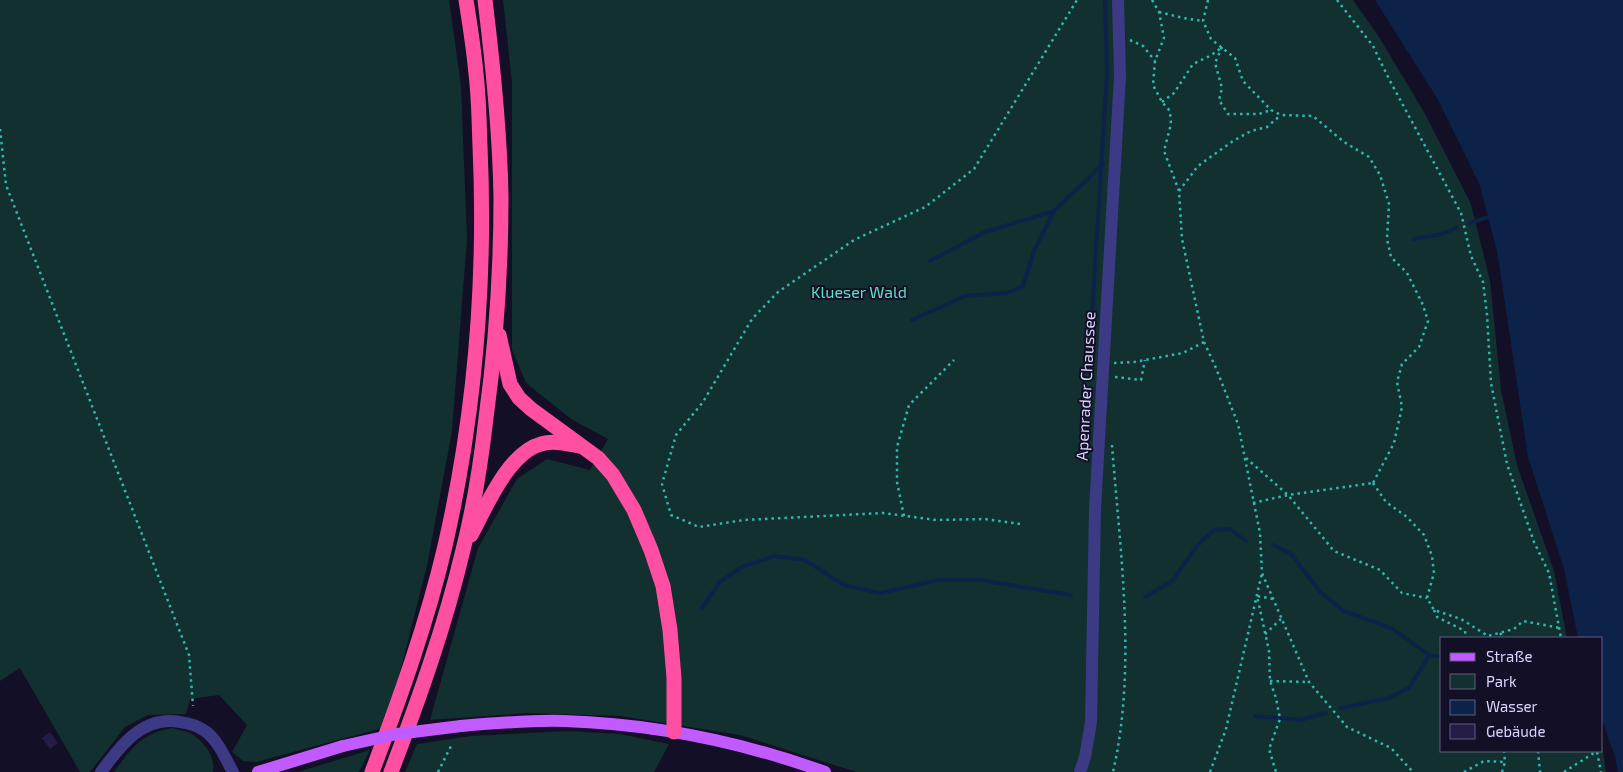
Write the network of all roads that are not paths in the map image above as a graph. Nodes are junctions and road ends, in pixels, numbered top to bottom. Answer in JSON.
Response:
{"nodes":[{"id":1,"x":466,"y":0,"type":"edge"},
{"id":2,"x":485,"y":0,"type":"edge"},
{"id":3,"x":1118,"y":0,"type":"edge"},
{"id":4,"x":496,"y":322,"type":"junction"},
{"id":5,"x":585,"y":447,"type":"junction"},
{"id":6,"x":464,"y":550,"type":"junction"},
{"id":7,"x":674,"y":732,"type":"junction"},
{"id":8,"x":101,"y":772,"type":"edge"},
{"id":9,"x":233,"y":772,"type":"edge"},
{"id":10,"x":258,"y":772,"type":"edge"},
{"id":11,"x":372,"y":772,"type":"edge"},
{"id":12,"x":391,"y":772,"type":"edge"},
{"id":13,"x":825,"y":772,"type":"edge"},
{"id":14,"x":1080,"y":772,"type":"edge"}],
"edges":[{"from":1,"to":11,"type":"highway"},
{"from":2,"to":4,"type":"highway"},
{"from":3,"to":14,"type":"street","name":"Apenrader Chaussee"},
{"from":4,"to":5,"type":"highway"},
{"from":4,"to":6,"type":"highway"},
{"from":5,"to":6,"type":"highway"},
{"from":5,"to":7,"type":"highway"},
{"from":6,"to":12,"type":"highway"},
{"from":7,"to":10,"type":"main road","bridge":true},
{"from":7,"to":13,"type":"main road"},
{"from":8,"to":9,"type":"street"}]}
